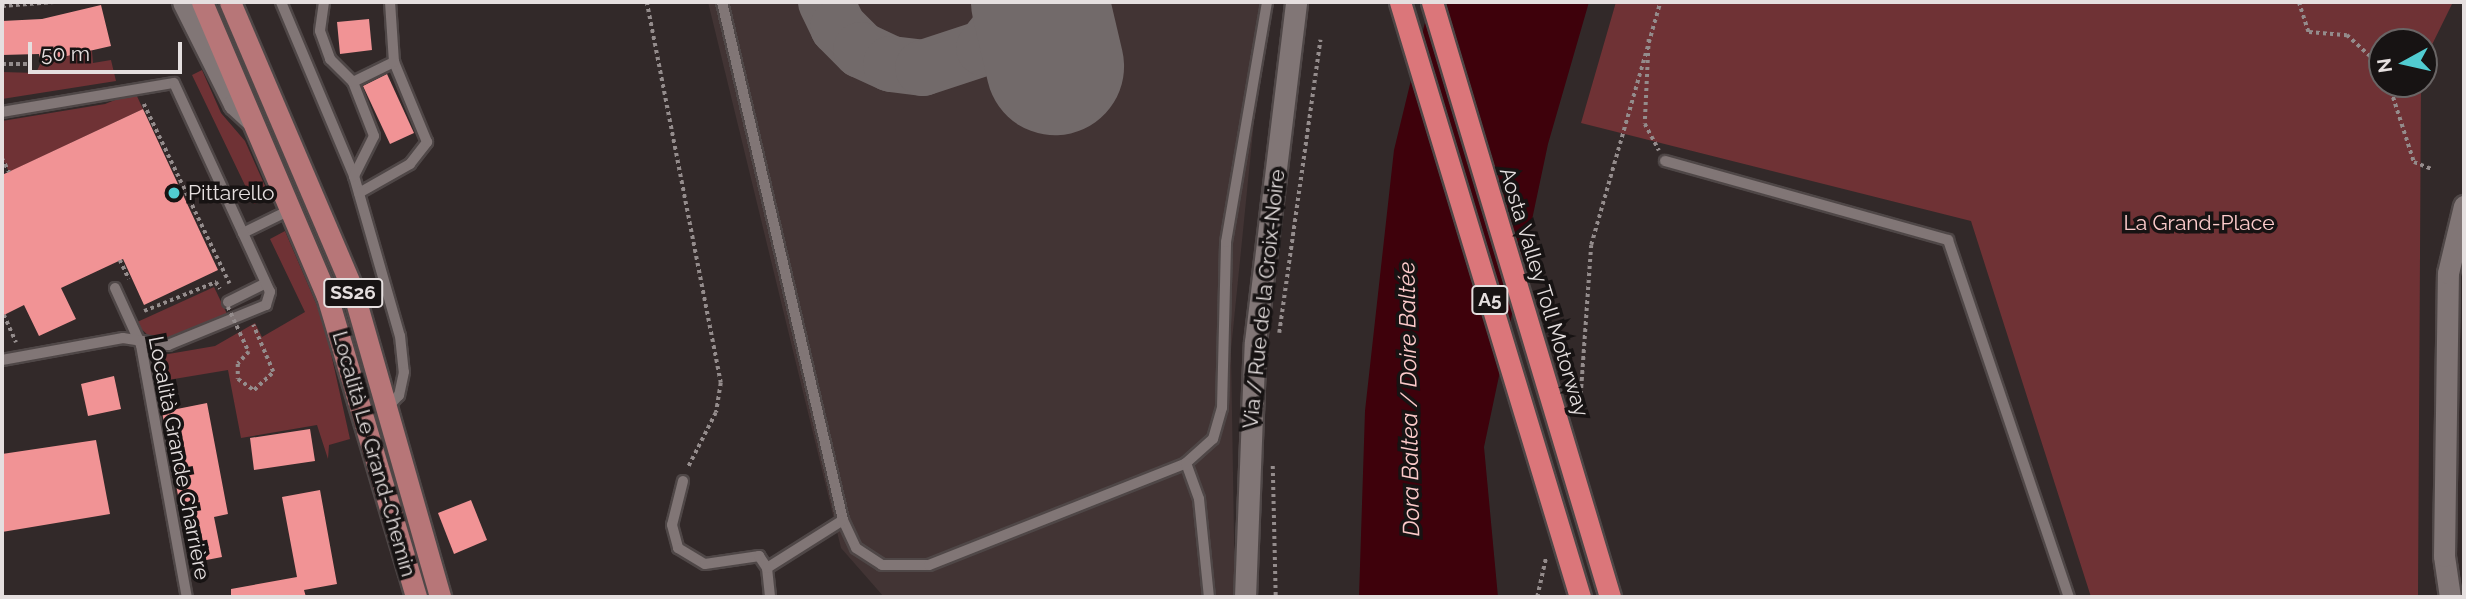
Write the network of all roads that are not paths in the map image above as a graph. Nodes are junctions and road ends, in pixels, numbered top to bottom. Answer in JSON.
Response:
{"nodes":[{"id":1,"x":183,"y":2,"type":"edge"},
{"id":2,"x":202,"y":2,"type":"edge"},
{"id":3,"x":230,"y":2,"type":"edge"},
{"id":4,"x":281,"y":2,"type":"edge"},
{"id":5,"x":324,"y":2,"type":"edge"},
{"id":6,"x":390,"y":2,"type":"edge"},
{"id":7,"x":722,"y":2,"type":"edge"},
{"id":8,"x":1267,"y":2,"type":"edge"},
{"id":9,"x":1296,"y":2,"type":"edge"},
{"id":10,"x":1400,"y":2,"type":"edge"},
{"id":11,"x":1432,"y":2,"type":"edge"},
{"id":12,"x":394,"y":62,"type":"junction"},
{"id":13,"x":353,"y":82,"type":"junction"},
{"id":14,"x":2,"y":112,"type":"edge"},
{"id":15,"x":255,"y":123,"type":"junction"},
{"id":16,"x":1665,"y":161,"type":"road end"},
{"id":17,"x":354,"y":176,"type":"junction"},
{"id":18,"x":359,"y":193,"type":"junction"},
{"id":19,"x":2464,"y":206,"type":"edge"},
{"id":20,"x":292,"y":209,"type":"junction"},
{"id":21,"x":243,"y":233,"type":"junction"},
{"id":22,"x":266,"y":283,"type":"junction"},
{"id":23,"x":115,"y":288,"type":"dead end"},
{"id":24,"x":232,"y":302,"type":"road end"},
{"id":25,"x":141,"y":345,"type":"junction"},
{"id":26,"x":2,"y":360,"type":"edge"},
{"id":27,"x":384,"y":411,"type":"junction"},
{"id":28,"x":1186,"y":463,"type":"junction"},
{"id":29,"x":683,"y":481,"type":"road end"},
{"id":30,"x":843,"y":520,"type":"junction"},
{"id":31,"x":767,"y":568,"type":"junction"},
{"id":32,"x":772,"y":594,"type":"edge"},
{"id":33,"x":187,"y":597,"type":"edge"},
{"id":34,"x":416,"y":597,"type":"edge"},
{"id":35,"x":440,"y":597,"type":"edge"},
{"id":36,"x":1209,"y":597,"type":"edge"},
{"id":37,"x":1245,"y":597,"type":"edge"},
{"id":38,"x":1580,"y":597,"type":"edge"},
{"id":39,"x":1610,"y":597,"type":"edge"},
{"id":40,"x":2069,"y":597,"type":"edge"},
{"id":41,"x":2450,"y":597,"type":"edge"}],
"edges":[{"from":1,"to":15,"type":"street"},
{"from":2,"to":15,"type":"main road","name":"Località Le Grand-Chemin","number":"SS26"},
{"from":3,"to":27,"type":"main road","name":"Località Le Grand-Chemin","number":"SS26"},
{"from":4,"to":17,"type":"lane"},
{"from":5,"to":13,"type":"lane"},
{"from":6,"to":12,"type":"lane"},
{"from":7,"to":30,"type":"lane"},
{"from":8,"to":28,"type":"lane"},
{"from":9,"to":37,"type":"street","name":"Via / Rue de la Croix-Noire"},
{"from":10,"to":38,"type":"highway","number":"A5","bridge":true},
{"from":11,"to":39,"type":"highway","name":"Aosta Valley Toll Motorway","number":"A5","bridge":true},
{"from":12,"to":13,"type":"lane"},
{"from":12,"to":18,"type":"lane"},
{"from":13,"to":17,"type":"lane"},
{"from":14,"to":21,"type":"lane"},
{"from":15,"to":20,"type":"main road","name":"Località Le Grand-Chemin","number":"SS26"},
{"from":16,"to":40,"type":"lane"},
{"from":17,"to":18,"type":"lane"},
{"from":18,"to":27,"type":"lane"},
{"from":19,"to":41,"type":"street"},
{"from":20,"to":21,"type":"lane"},
{"from":20,"to":34,"type":"main road","name":"Località Le Grand-Chemin","number":"SS26"},
{"from":21,"to":22,"type":"lane"},
{"from":22,"to":24,"type":"lane"},
{"from":22,"to":25,"type":"lane"},
{"from":23,"to":25,"type":"lane","name":"Località Grande Charrière"},
{"from":25,"to":26,"type":"lane"},
{"from":25,"to":33,"type":"lane","name":"Località Grande Charrière"},
{"from":27,"to":35,"type":"main road","name":"Località Le Grand-Chemin","number":"SS26"},
{"from":28,"to":30,"type":"lane"},
{"from":28,"to":36,"type":"lane"},
{"from":29,"to":31,"type":"lane"},
{"from":30,"to":31,"type":"lane"},
{"from":31,"to":32,"type":"lane"}]}
